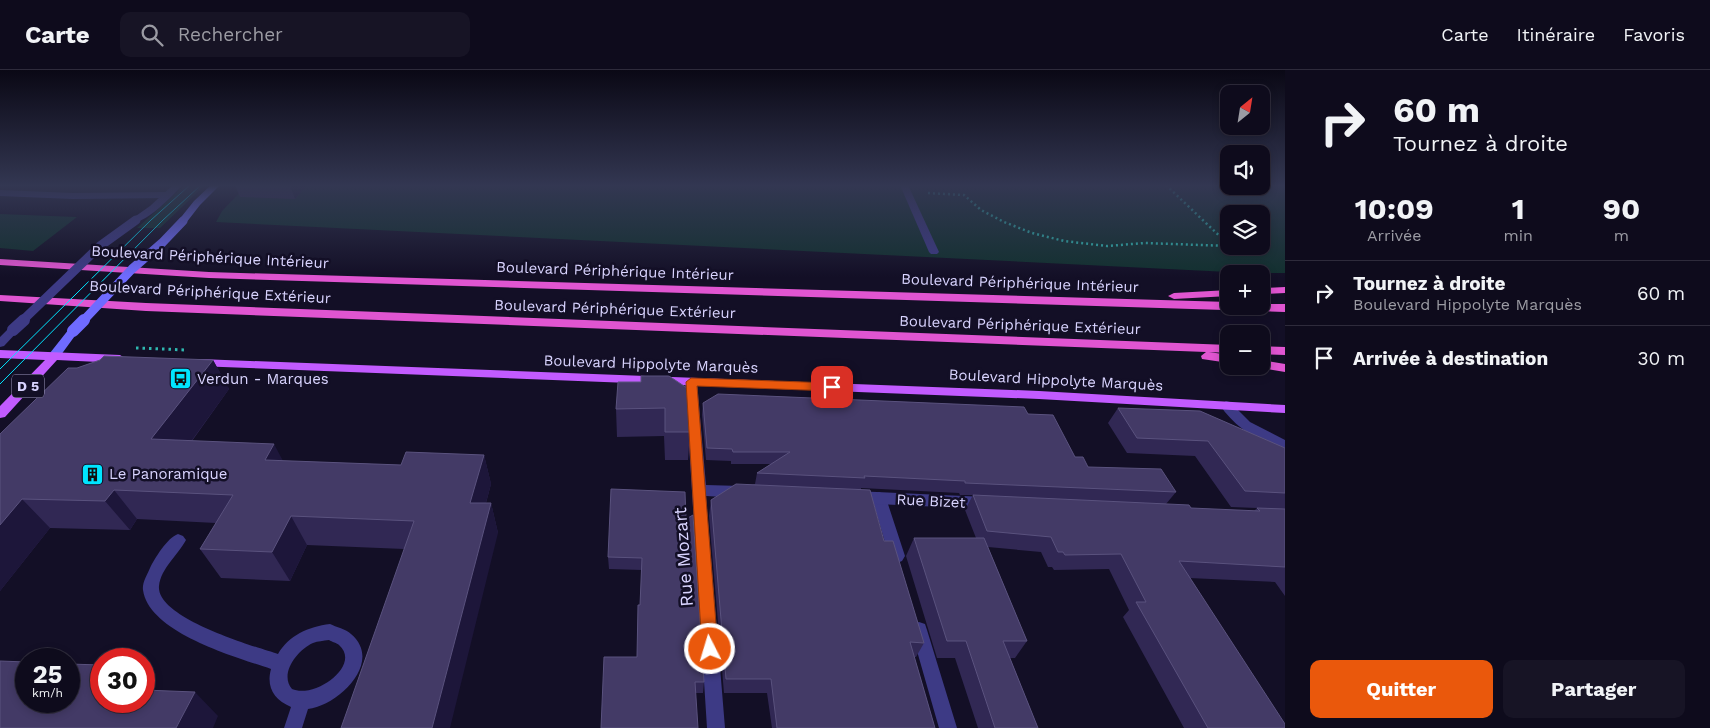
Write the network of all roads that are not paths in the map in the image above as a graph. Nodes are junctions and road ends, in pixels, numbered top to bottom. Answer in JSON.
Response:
{"nodes":[{"id":1,"x":141,"y":216,"type":"edge"},
{"id":2,"x":187,"y":216,"type":"edge"},
{"id":3,"x":918,"y":216,"type":"edge"},
{"id":4,"x":934,"y":252,"type":"dead end"},
{"id":5,"x":0,"y":262,"type":"edge"},
{"id":6,"x":1285,"y":290,"type":"edge"},
{"id":7,"x":1270,"y":291,"type":"edge"},
{"id":8,"x":1220,"y":294,"type":"edge"},
{"id":9,"x":0,"y":298,"type":"edge"},
{"id":10,"x":1086,"y":301,"type":"junction"},
{"id":11,"x":1220,"y":306,"type":"edge"},
{"id":12,"x":1270,"y":307,"type":"edge"},
{"id":13,"x":1285,"y":308,"type":"edge"},
{"id":14,"x":0,"y":343,"type":"edge"},
{"id":15,"x":1139,"y":346,"type":"junction"},
{"id":16,"x":1220,"y":349,"type":"edge"},
{"id":17,"x":1270,"y":350,"type":"edge"},
{"id":18,"x":1285,"y":351,"type":"edge"},
{"id":19,"x":0,"y":354,"type":"edge"},
{"id":20,"x":54,"y":356,"type":"junction"},
{"id":21,"x":1220,"y":358,"type":"edge"},
{"id":22,"x":128,"y":359,"type":"edge"},
{"id":23,"x":185,"y":362,"type":"edge"},
{"id":24,"x":1270,"y":366,"type":"edge"},
{"id":25,"x":1285,"y":368,"type":"edge"},
{"id":26,"x":691,"y":382,"type":"junction"},
{"id":27,"x":1226,"y":405,"type":"junction"},
{"id":28,"x":1285,"y":409,"type":"edge"},
{"id":29,"x":0,"y":414,"type":"edge"},
{"id":30,"x":1285,"y":446,"type":"edge"},
{"id":31,"x":698,"y":490,"type":"junction"},
{"id":32,"x":755,"y":493,"type":"edge"},
{"id":33,"x":841,"y":497,"type":"edge"},
{"id":34,"x":879,"y":498,"type":"junction"},
{"id":35,"x":998,"y":504,"type":"edge"},
{"id":36,"x":178,"y":540,"type":"dead end"},
{"id":37,"x":900,"y":568,"type":"edge"},
{"id":38,"x":914,"y":615,"type":"edge"},
{"id":39,"x":281,"y":664,"type":"junction"},
{"id":40,"x":302,"y":701,"type":"junction"},
{"id":41,"x":293,"y":728,"type":"edge"},
{"id":42,"x":716,"y":728,"type":"edge"},
{"id":43,"x":948,"y":728,"type":"edge"}],
"edges":[{"from":1,"to":14,"type":"street","bridge":true},
{"from":2,"to":20,"type":"main road","bridge":true},
{"from":3,"to":4,"type":"street"},
{"from":5,"to":10,"type":"highway","name":"Boulevard Périphérique Intérieur"},
{"from":6,"to":7,"type":"highway"},
{"from":8,"to":10,"type":"highway"},
{"from":9,"to":15,"type":"highway","name":"Boulevard Périphérique Extérieur"},
{"from":10,"to":11,"type":"highway","name":"Boulevard Périphérique Intérieur"},
{"from":12,"to":13,"type":"highway"},
{"from":15,"to":16,"type":"highway","name":"Boulevard Périphérique Extérieur"},
{"from":15,"to":21,"type":"highway"},
{"from":17,"to":18,"type":"highway"},
{"from":19,"to":20,"type":"main road"},
{"from":20,"to":22,"type":"main road"},
{"from":20,"to":29,"type":"main road","number":"D 5"},
{"from":23,"to":26,"type":"main road","name":"Boulevard Hippolyte Marquès"},
{"from":24,"to":25,"type":"highway"},
{"from":26,"to":27,"type":"main road","name":"Boulevard Hippolyte Marquès"},
{"from":26,"to":31,"type":"street","name":"Rue Mozart"},
{"from":27,"to":28,"type":"main road","name":"Boulevard Hippolyte Marquès"},
{"from":27,"to":30,"type":"street"},
{"from":31,"to":32,"type":"street"},
{"from":31,"to":42,"type":"street","name":"Rue Mozart"},
{"from":33,"to":34,"type":"street","name":"Rue Bizet"},
{"from":34,"to":35,"type":"street","name":"Rue Bizet"},
{"from":34,"to":37,"type":"street"},
{"from":36,"to":39,"type":"street"},
{"from":38,"to":43,"type":"street"},
{"from":39,"to":40,"type":"street"},
{"from":39,"to":40,"type":"street"},
{"from":40,"to":41,"type":"street"}]}
